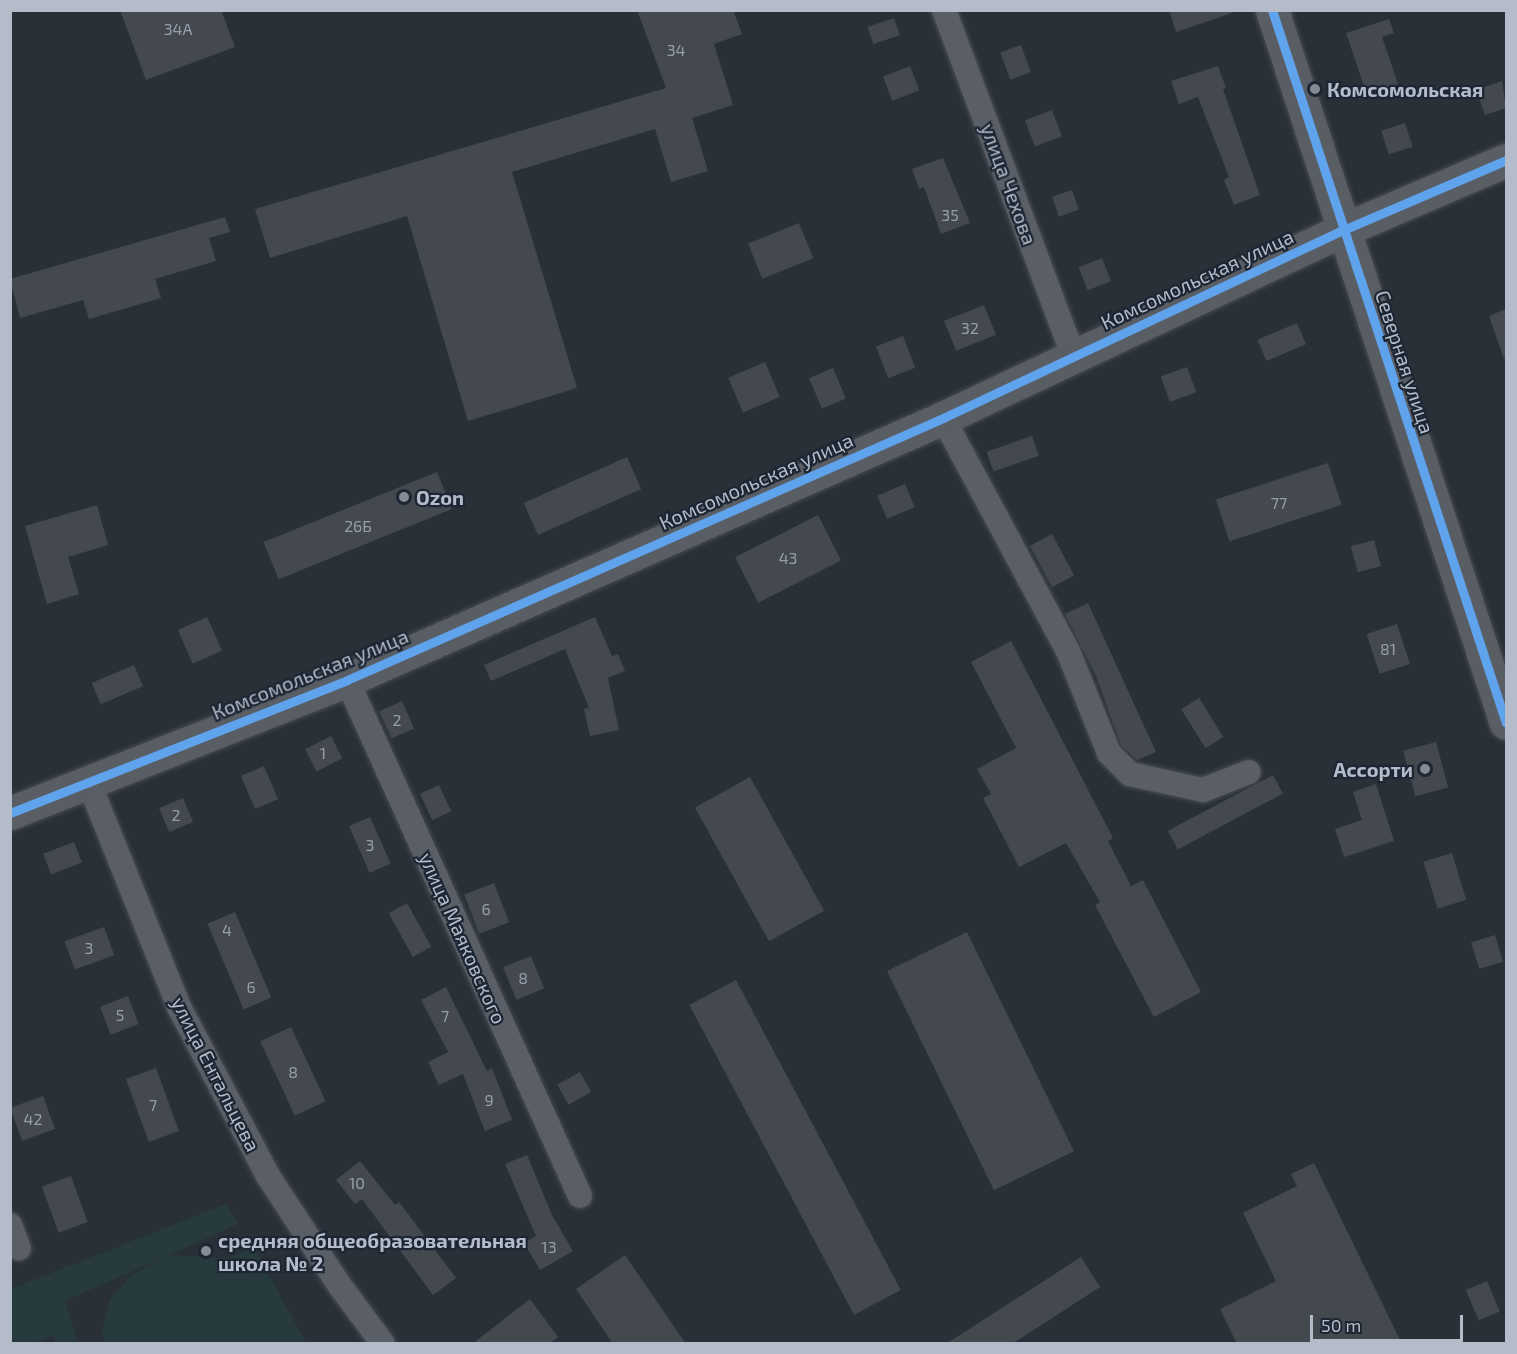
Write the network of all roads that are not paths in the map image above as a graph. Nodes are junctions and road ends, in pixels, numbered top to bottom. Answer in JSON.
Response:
{"nodes":[{"id":1,"x":945,"y":10,"type":"edge"},
{"id":2,"x":1272,"y":10,"type":"edge"},
{"id":3,"x":1506,"y":160,"type":"edge"},
{"id":4,"x":1343,"y":230,"type":"junction"},
{"id":5,"x":1074,"y":357,"type":"junction"},
{"id":6,"x":943,"y":418,"type":"junction"},
{"id":7,"x":347,"y":680,"type":"junction"},
{"id":8,"x":1506,"y":723,"type":"edge"},
{"id":9,"x":1249,"y":772,"type":"dead end"},
{"id":10,"x":89,"y":783,"type":"junction"},
{"id":11,"x":10,"y":813,"type":"edge"},
{"id":12,"x":580,"y":1196,"type":"dead end"},
{"id":13,"x":10,"y":1225,"type":"edge"},
{"id":14,"x":19,"y":1248,"type":"dead end"},
{"id":15,"x":384,"y":1344,"type":"edge"}],
"edges":[{"from":1,"to":5,"type":"street","name":"улица Чехова"},
{"from":2,"to":4,"type":"street","name":"Северная улица"},
{"from":3,"to":4,"type":"street","name":"Комсомольская улица"},
{"from":4,"to":5,"type":"street","name":"Комсомольская улица"},
{"from":4,"to":8,"type":"street","name":"Северная улица"},
{"from":5,"to":6,"type":"street","name":"Комсомольская улица"},
{"from":6,"to":7,"type":"street","name":"Комсомольская улица"},
{"from":6,"to":9,"type":"street"},
{"from":7,"to":10,"type":"street","name":"Комсомольская улица"},
{"from":7,"to":12,"type":"street","name":"улица Маяковского"},
{"from":10,"to":11,"type":"street","name":"Комсомольская улица"},
{"from":10,"to":15,"type":"street","name":"улица Ентальцева"},
{"from":13,"to":14,"type":"street"}]}
